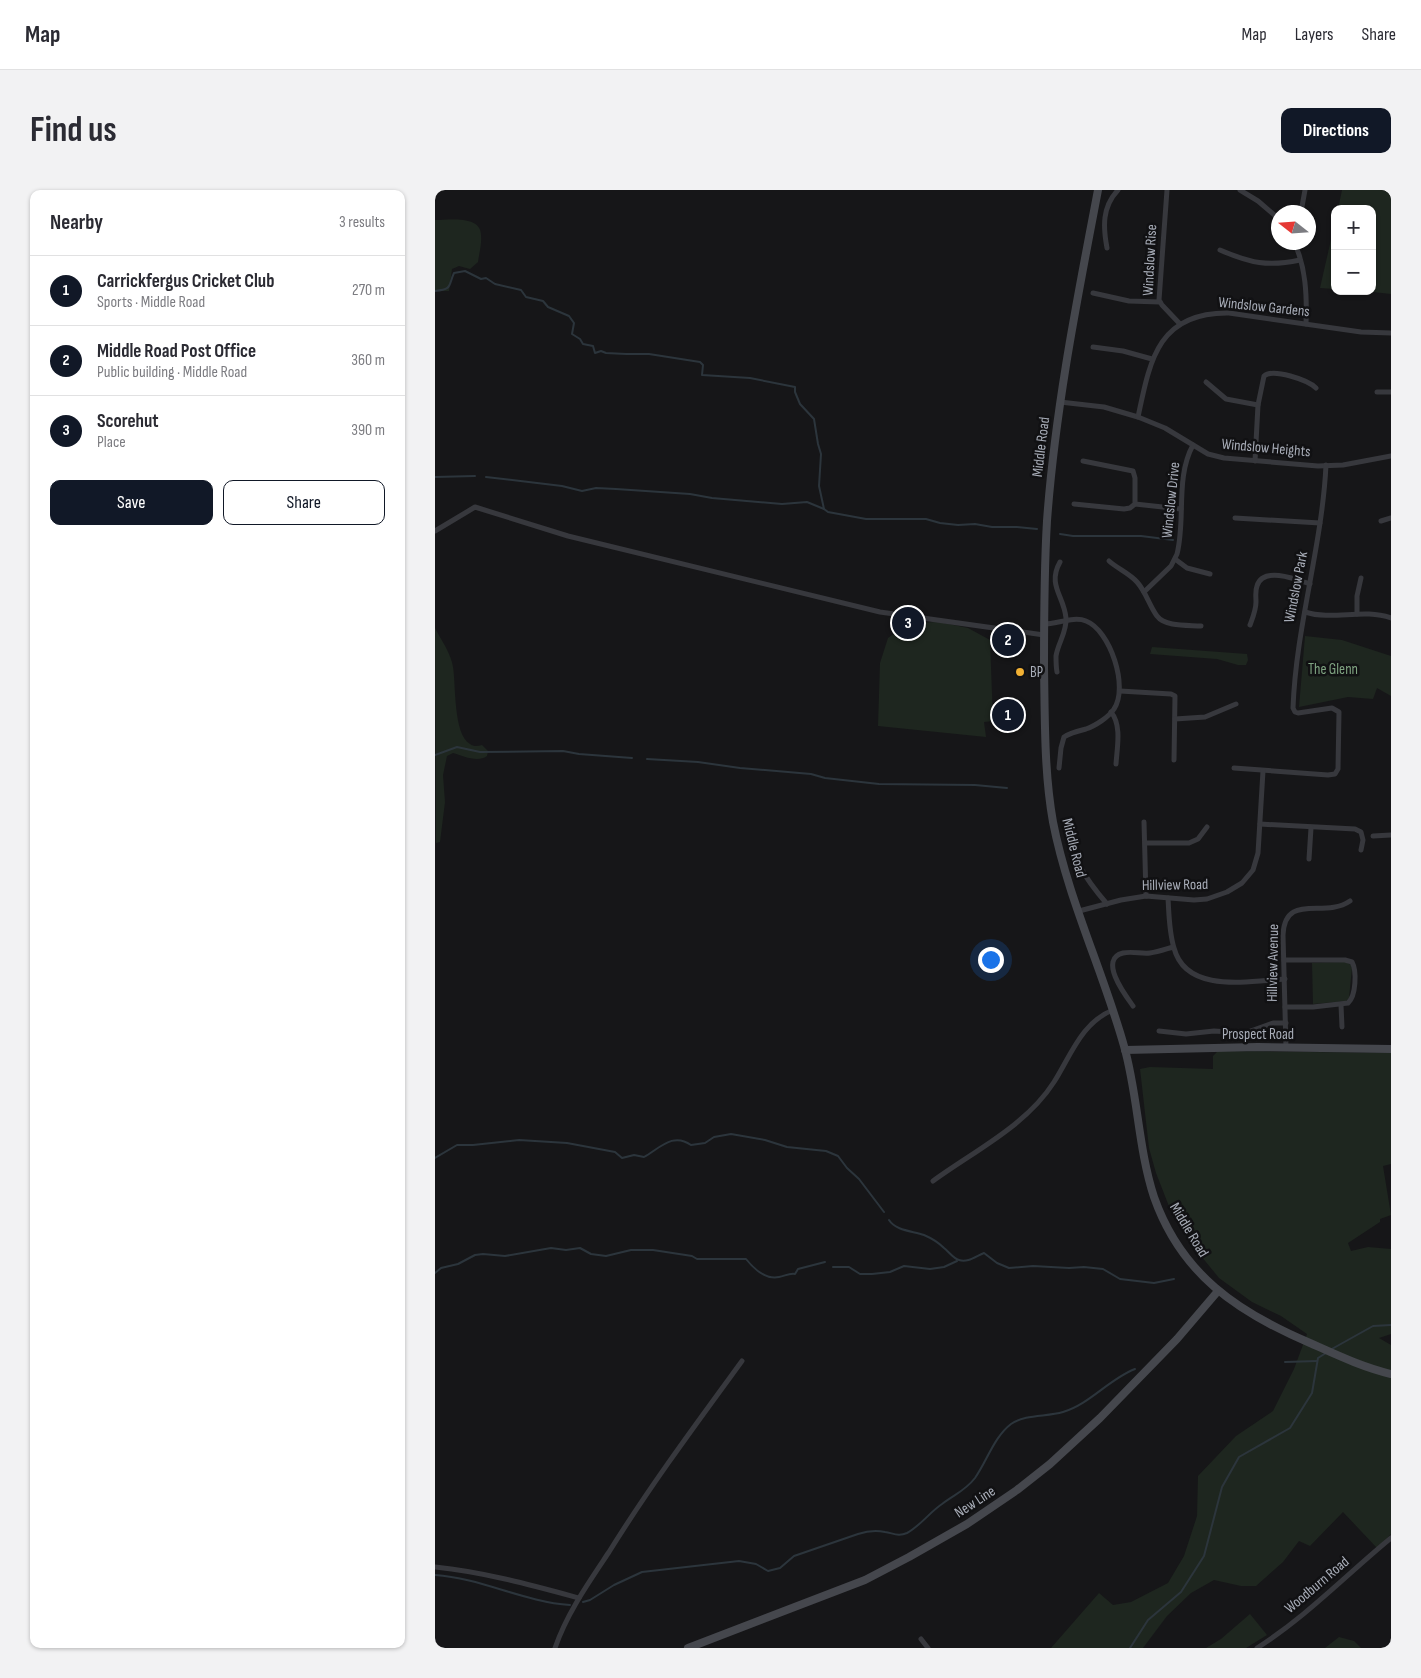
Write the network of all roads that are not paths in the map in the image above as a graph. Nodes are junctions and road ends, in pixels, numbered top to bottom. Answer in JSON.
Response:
{"nodes":[{"id":1,"x":1098,"y":190,"type":"edge"},
{"id":2,"x":1118,"y":190,"type":"edge"},
{"id":3,"x":1167,"y":190,"type":"edge"},
{"id":4,"x":1241,"y":190,"type":"edge"},
{"id":5,"x":1305,"y":190,"type":"edge"},
{"id":6,"x":1302,"y":205,"type":"edge"},
{"id":7,"x":1271,"y":212,"type":"edge"},
{"id":8,"x":1107,"y":248,"type":"dead end"},
{"id":9,"x":1220,"y":250,"type":"dead end"},
{"id":10,"x":1297,"y":250,"type":"edge"},
{"id":11,"x":1300,"y":260,"type":"junction"},
{"id":12,"x":1093,"y":293,"type":"dead end"},
{"id":13,"x":1160,"y":302,"type":"junction"},
{"id":14,"x":1180,"y":324,"type":"junction"},
{"id":15,"x":1306,"y":324,"type":"junction"},
{"id":16,"x":1391,"y":333,"type":"edge"},
{"id":17,"x":1093,"y":347,"type":"dead end"},
{"id":18,"x":1152,"y":359,"type":"junction"},
{"id":19,"x":1206,"y":382,"type":"dead end"},
{"id":20,"x":1316,"y":388,"type":"dead end"},
{"id":21,"x":1377,"y":392,"type":"dead end"},
{"id":22,"x":1391,"y":392,"type":"edge"},
{"id":23,"x":1060,"y":402,"type":"junction"},
{"id":24,"x":1258,"y":405,"type":"junction"},
{"id":25,"x":1137,"y":416,"type":"junction"},
{"id":26,"x":1193,"y":445,"type":"junction"},
{"id":27,"x":1391,"y":456,"type":"edge"},
{"id":28,"x":1083,"y":461,"type":"dead end"},
{"id":29,"x":1255,"y":461,"type":"junction"},
{"id":30,"x":1326,"y":465,"type":"junction"},
{"id":31,"x":1074,"y":504,"type":"dead end"},
{"id":32,"x":1135,"y":504,"type":"junction"},
{"id":33,"x":1181,"y":509,"type":"junction"},
{"id":34,"x":1235,"y":518,"type":"dead end"},
{"id":35,"x":1391,"y":518,"type":"edge"},
{"id":36,"x":1381,"y":522,"type":"dead end"},
{"id":37,"x":1320,"y":523,"type":"junction"},
{"id":38,"x":435,"y":532,"type":"edge"},
{"id":39,"x":1175,"y":559,"type":"junction"},
{"id":40,"x":1109,"y":561,"type":"dead end"},
{"id":41,"x":1060,"y":562,"type":"dead end"},
{"id":42,"x":1210,"y":574,"type":"dead end"},
{"id":43,"x":1361,"y":578,"type":"dead end"},
{"id":44,"x":1310,"y":584,"type":"junction"},
{"id":45,"x":1144,"y":592,"type":"junction"},
{"id":46,"x":1305,"y":612,"type":"junction"},
{"id":47,"x":1357,"y":614,"type":"junction"},
{"id":48,"x":1391,"y":618,"type":"edge"},
{"id":49,"x":1066,"y":621,"type":"junction"},
{"id":50,"x":1044,"y":624,"type":"junction"},
{"id":51,"x":1250,"y":624,"type":"dead end"},
{"id":52,"x":1201,"y":626,"type":"dead end"},
{"id":53,"x":1044,"y":635,"type":"junction"},
{"id":54,"x":1057,"y":672,"type":"dead end"},
{"id":55,"x":1120,"y":691,"type":"junction"},
{"id":56,"x":1236,"y":704,"type":"dead end"},
{"id":57,"x":1111,"y":712,"type":"junction"},
{"id":58,"x":1175,"y":719,"type":"junction"},
{"id":59,"x":1174,"y":760,"type":"dead end"},
{"id":60,"x":1116,"y":764,"type":"dead end"},
{"id":61,"x":1059,"y":768,"type":"dead end"},
{"id":62,"x":1234,"y":768,"type":"dead end"},
{"id":63,"x":1263,"y":771,"type":"junction"},
{"id":64,"x":1144,"y":822,"type":"dead end"},
{"id":65,"x":1071,"y":823,"type":"dead end"},
{"id":66,"x":1259,"y":824,"type":"junction"},
{"id":67,"x":1207,"y":827,"type":"dead end"},
{"id":68,"x":1311,"y":828,"type":"junction"},
{"id":69,"x":1391,"y":835,"type":"edge"},
{"id":70,"x":1373,"y":836,"type":"dead end"},
{"id":71,"x":1145,"y":843,"type":"junction"},
{"id":72,"x":1361,"y":850,"type":"dead end"},
{"id":73,"x":1309,"y":859,"type":"dead end"},
{"id":74,"x":1146,"y":896,"type":"junction"},
{"id":75,"x":1168,"y":898,"type":"junction"},
{"id":76,"x":1350,"y":901,"type":"dead end"},
{"id":77,"x":1107,"y":904,"type":"junction"},
{"id":78,"x":1079,"y":911,"type":"junction"},
{"id":79,"x":1173,"y":947,"type":"junction"},
{"id":80,"x":1284,"y":960,"type":"junction"},
{"id":81,"x":1285,"y":979,"type":"junction"},
{"id":82,"x":1341,"y":1005,"type":"junction"},
{"id":83,"x":1133,"y":1006,"type":"dead end"},
{"id":84,"x":1285,"y":1007,"type":"junction"},
{"id":85,"x":1113,"y":1010,"type":"junction"},
{"id":86,"x":1286,"y":1023,"type":"junction"},
{"id":87,"x":1342,"y":1027,"type":"dead end"},
{"id":88,"x":1159,"y":1031,"type":"dead end"},
{"id":89,"x":1286,"y":1048,"type":"junction"},
{"id":90,"x":1391,"y":1049,"type":"edge"},
{"id":91,"x":1125,"y":1050,"type":"junction"},
{"id":92,"x":933,"y":1181,"type":"dead end"},
{"id":93,"x":1218,"y":1291,"type":"junction"},
{"id":94,"x":742,"y":1362,"type":"dead end"},
{"id":95,"x":1391,"y":1374,"type":"edge"},
{"id":96,"x":1391,"y":1538,"type":"edge"},
{"id":97,"x":435,"y":1567,"type":"edge"},
{"id":98,"x":579,"y":1598,"type":"junction"},
{"id":99,"x":921,"y":1639,"type":"dead end"},
{"id":100,"x":555,"y":1648,"type":"edge"},
{"id":101,"x":688,"y":1648,"type":"edge"},
{"id":102,"x":928,"y":1648,"type":"edge"},
{"id":103,"x":1257,"y":1648,"type":"edge"}],
"edges":[{"from":1,"to":23,"type":"main road","name":"Middle Road"},
{"from":2,"to":8,"type":"street"},
{"from":3,"to":13,"type":"street","name":"Windslow Rise"},
{"from":4,"to":7,"type":"street"},
{"from":5,"to":6,"type":"street"},
{"from":9,"to":11,"type":"street"},
{"from":10,"to":11,"type":"street"},
{"from":11,"to":15,"type":"street"},
{"from":12,"to":13,"type":"street"},
{"from":13,"to":14,"type":"street","name":"Windslow Rise"},
{"from":14,"to":15,"type":"street","name":"Windslow Gardens"},
{"from":14,"to":18,"type":"street","name":"Windslow Gardens"},
{"from":15,"to":16,"type":"street","name":"Windslow Gardens"},
{"from":17,"to":18,"type":"street"},
{"from":18,"to":25,"type":"street","name":"Windslow Gardens"},
{"from":19,"to":24,"type":"street"},
{"from":20,"to":24,"type":"street"},
{"from":21,"to":22,"type":"street"},
{"from":23,"to":25,"type":"street","name":"Windslow Heights"},
{"from":23,"to":50,"type":"main road","name":"Middle Road"},
{"from":24,"to":29,"type":"street"},
{"from":25,"to":26,"type":"street","name":"Windslow Heights"},
{"from":26,"to":29,"type":"street","name":"Windslow Heights"},
{"from":26,"to":33,"type":"street","name":"Windslow Drive"},
{"from":27,"to":30,"type":"street","name":"Windslow Heights"},
{"from":28,"to":32,"type":"street"},
{"from":29,"to":30,"type":"street","name":"Windslow Heights"},
{"from":30,"to":37,"type":"street","name":"Windslow Park"},
{"from":31,"to":32,"type":"street"},
{"from":32,"to":33,"type":"street"},
{"from":33,"to":39,"type":"street","name":"Windslow Drive"},
{"from":34,"to":37,"type":"street"},
{"from":35,"to":36,"type":"street"},
{"from":37,"to":44,"type":"street","name":"Windslow Park"},
{"from":38,"to":53,"type":"street"},
{"from":39,"to":42,"type":"street","name":"Windslow Drive"},
{"from":39,"to":45,"type":"street","name":"Windslow Drive"},
{"from":40,"to":45,"type":"street"},
{"from":41,"to":49,"type":"street"},
{"from":43,"to":47,"type":"street"},
{"from":44,"to":46,"type":"street","name":"Windslow Park"},
{"from":44,"to":51,"type":"street"},
{"from":45,"to":52,"type":"street"},
{"from":46,"to":47,"type":"street"},
{"from":46,"to":63,"type":"street","name":"Windslow Park"},
{"from":47,"to":48,"type":"street"},
{"from":49,"to":50,"type":"street"},
{"from":49,"to":54,"type":"street"},
{"from":49,"to":55,"type":"street"},
{"from":50,"to":53,"type":"main road","name":"Middle Road"},
{"from":53,"to":78,"type":"main road","name":"Middle Road"},
{"from":55,"to":57,"type":"street"},
{"from":55,"to":58,"type":"street"},
{"from":56,"to":58,"type":"street"},
{"from":57,"to":60,"type":"street"},
{"from":57,"to":61,"type":"street"},
{"from":58,"to":59,"type":"street"},
{"from":62,"to":63,"type":"street"},
{"from":63,"to":66,"type":"street","name":"Hillview Road"},
{"from":64,"to":71,"type":"street"},
{"from":65,"to":77,"type":"street"},
{"from":66,"to":68,"type":"street"},
{"from":66,"to":75,"type":"street","name":"Hillview Road"},
{"from":67,"to":71,"type":"street"},
{"from":68,"to":72,"type":"street"},
{"from":68,"to":73,"type":"street"},
{"from":69,"to":70,"type":"street"},
{"from":71,"to":74,"type":"street"},
{"from":74,"to":75,"type":"street","name":"Hillview Road"},
{"from":74,"to":77,"type":"street","name":"Hillview Road"},
{"from":75,"to":79,"type":"street"},
{"from":76,"to":80,"type":"street","name":"Hillview Avenue"},
{"from":77,"to":78,"type":"street","name":"Hillview Road"},
{"from":78,"to":85,"type":"main road","name":"Middle Road"},
{"from":79,"to":81,"type":"street"},
{"from":79,"to":83,"type":"street"},
{"from":80,"to":81,"type":"street","name":"Hillview Avenue"},
{"from":80,"to":82,"type":"street"},
{"from":81,"to":84,"type":"street","name":"Hillview Avenue"},
{"from":82,"to":84,"type":"street"},
{"from":82,"to":87,"type":"street"},
{"from":84,"to":86,"type":"street","name":"Hillview Avenue"},
{"from":85,"to":91,"type":"main road","name":"Middle Road"},
{"from":85,"to":92,"type":"street"},
{"from":86,"to":88,"type":"street"},
{"from":86,"to":89,"type":"street","name":"Hillview Avenue"},
{"from":89,"to":90,"type":"main road","name":"Prospect Road"},
{"from":89,"to":91,"type":"main road","name":"Prospect Road"},
{"from":91,"to":93,"type":"main road","name":"Middle Road"},
{"from":93,"to":95,"type":"main road","name":"Middle Road"},
{"from":93,"to":101,"type":"main road","name":"New Line"},
{"from":94,"to":98,"type":"street"},
{"from":96,"to":103,"type":"street","name":"Woodburn Road"},
{"from":97,"to":98,"type":"street"},
{"from":98,"to":100,"type":"street"},
{"from":99,"to":102,"type":"street"}]}
